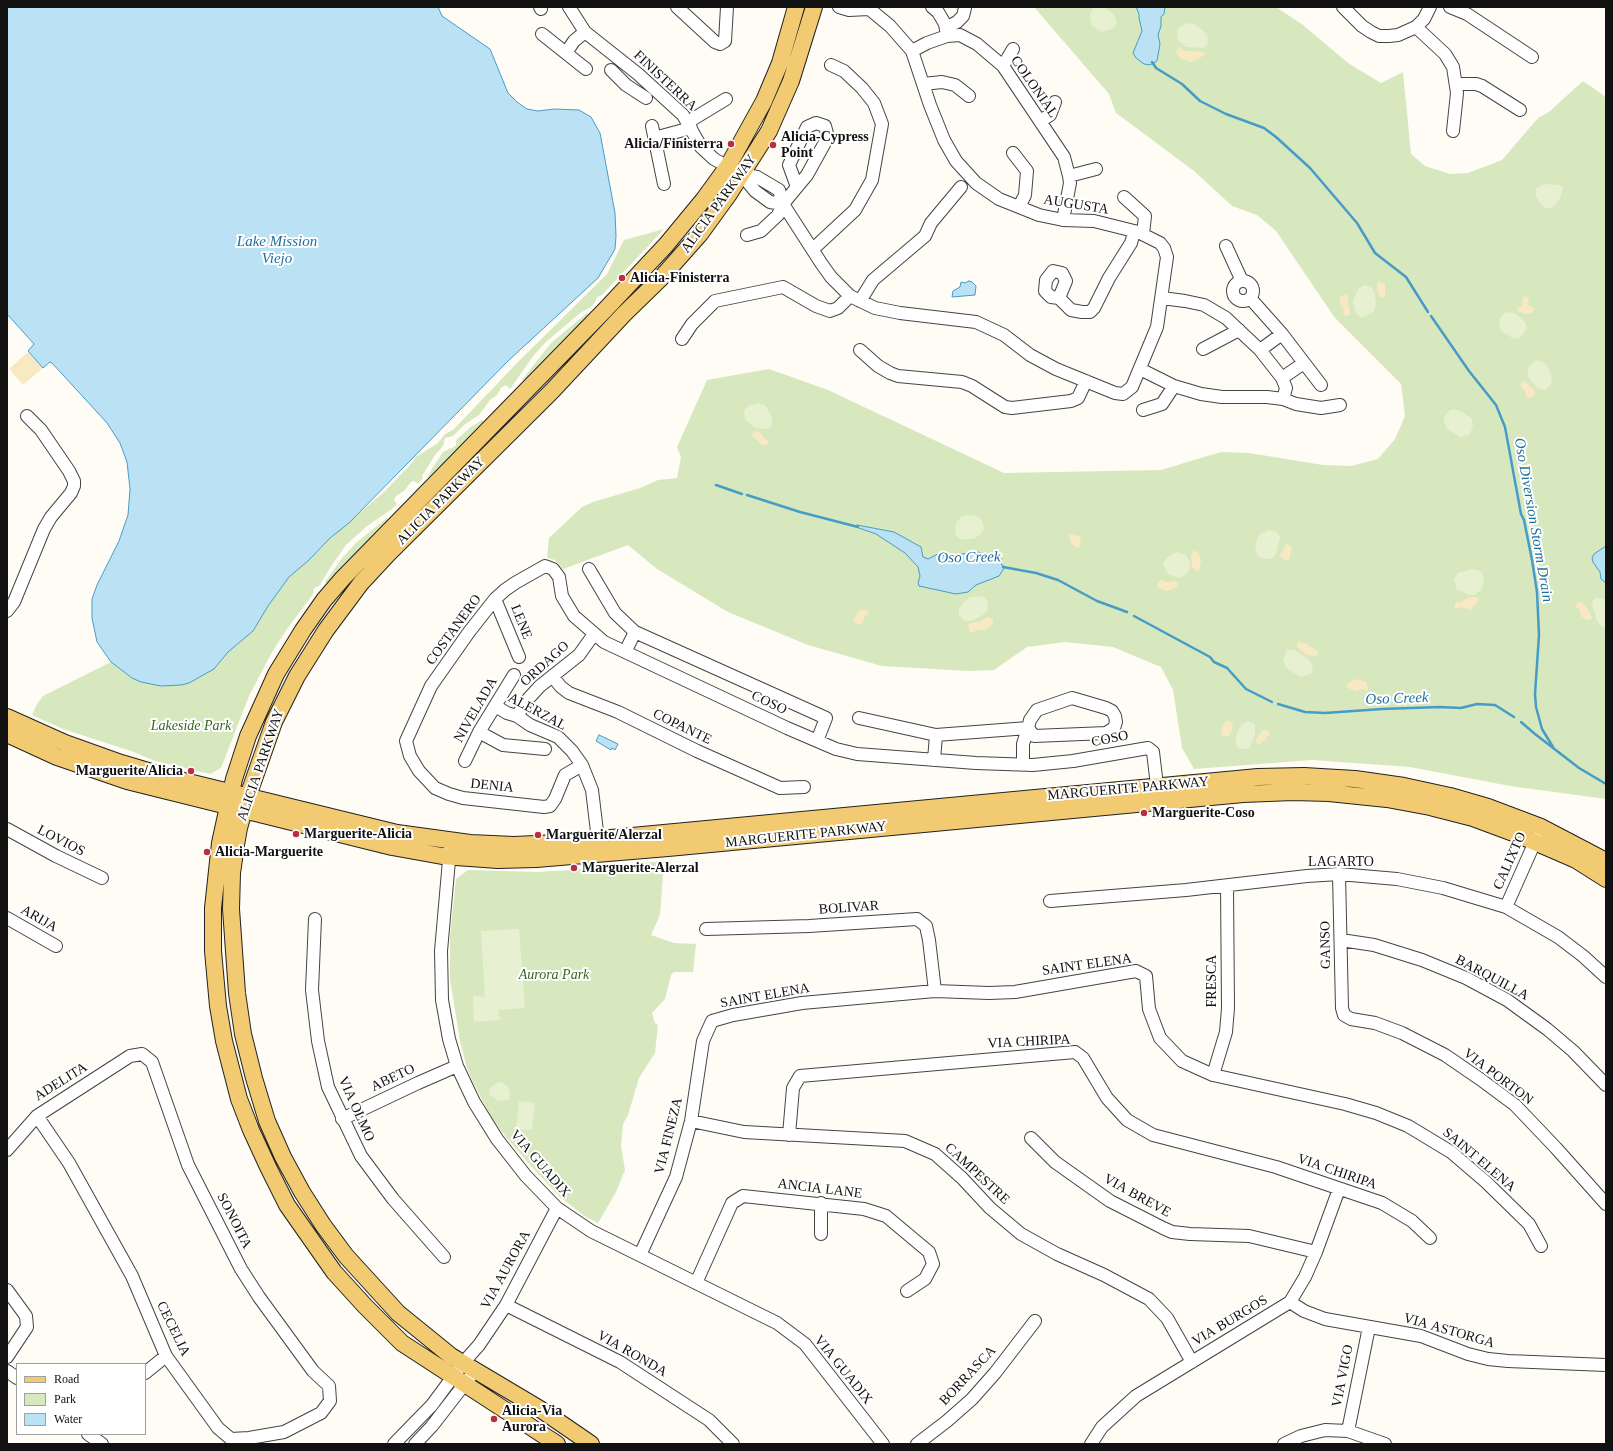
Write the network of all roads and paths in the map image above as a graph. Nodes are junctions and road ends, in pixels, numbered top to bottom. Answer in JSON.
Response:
{"nodes":[{"id":1,"x":569,"y":7,"type":"edge"},
{"id":2,"x":677,"y":7,"type":"edge"},
{"id":3,"x":727,"y":7,"type":"edge"},
{"id":4,"x":796,"y":7,"type":"edge"},
{"id":5,"x":814,"y":7,"type":"edge"},
{"id":6,"x":839,"y":7,"type":"edge"},
{"id":7,"x":932,"y":7,"type":"edge"},
{"id":8,"x":1343,"y":7,"type":"edge"},
{"id":9,"x":1430,"y":7,"type":"edge"},
{"id":10,"x":1450,"y":7,"type":"edge"},
{"id":11,"x":868,"y":8,"type":"edge"},
{"id":12,"x":966,"y":8,"type":"edge"},
{"id":13,"x":1416,"y":28,"type":"junction"},
{"id":14,"x":585,"y":32,"type":"junction"},
{"id":15,"x":947,"y":32,"type":"junction"},
{"id":16,"x":542,"y":34,"type":"dead end"},
{"id":17,"x":1013,"y":49,"type":"dead end"},
{"id":18,"x":912,"y":51,"type":"junction"},
{"id":19,"x":566,"y":53,"type":"junction"},
{"id":20,"x":1532,"y":57,"type":"dead end"},
{"id":21,"x":830,"y":65,"type":"dead end"},
{"id":22,"x":1003,"y":66,"type":"junction"},
{"id":23,"x":586,"y":69,"type":"dead end"},
{"id":24,"x":611,"y":70,"type":"dead end"},
{"id":25,"x":638,"y":74,"type":"junction"},
{"id":26,"x":626,"y":84,"type":"junction"},
{"id":27,"x":923,"y":84,"type":"junction"},
{"id":28,"x":1456,"y":84,"type":"junction"},
{"id":29,"x":969,"y":96,"type":"dead end"},
{"id":30,"x":646,"y":98,"type":"dead end"},
{"id":31,"x":726,"y":99,"type":"dead end"},
{"id":32,"x":1055,"y":102,"type":"dead end"},
{"id":33,"x":1520,"y":110,"type":"dead end"},
{"id":34,"x":1040,"y":121,"type":"junction"},
{"id":35,"x":689,"y":125,"type":"junction"},
{"id":36,"x":652,"y":126,"type":"dead end"},
{"id":37,"x":1454,"y":131,"type":"dead end"},
{"id":38,"x":654,"y":138,"type":"junction"},
{"id":39,"x":1013,"y":153,"type":"dead end"},
{"id":40,"x":1096,"y":169,"type":"dead end"},
{"id":41,"x":735,"y":170,"type":"junction"},
{"id":42,"x":1069,"y":176,"type":"junction"},
{"id":43,"x":664,"y":184,"type":"dead end"},
{"id":44,"x":797,"y":187,"type":"junction"},
{"id":45,"x":961,"y":187,"type":"dead end"},
{"id":46,"x":1124,"y":197,"type":"dead end"},
{"id":47,"x":783,"y":204,"type":"junction"},
{"id":48,"x":1019,"y":207,"type":"junction"},
{"id":49,"x":1063,"y":220,"type":"junction"},
{"id":50,"x":1138,"y":233,"type":"junction"},
{"id":51,"x":747,"y":235,"type":"dead end"},
{"id":52,"x":1226,"y":246,"type":"dead end"},
{"id":53,"x":813,"y":249,"type":"junction"},
{"id":54,"x":1242,"y":281,"type":"junction"},
{"id":55,"x":855,"y":298,"type":"junction"},
{"id":56,"x":1059,"y":298,"type":"dead end"},
{"id":57,"x":1162,"y":298,"type":"junction"},
{"id":58,"x":1250,"y":298,"type":"junction"},
{"id":59,"x":1239,"y":330,"type":"junction"},
{"id":60,"x":1282,"y":334,"type":"junction"},
{"id":61,"x":682,"y":340,"type":"dead end"},
{"id":62,"x":1203,"y":349,"type":"dead end"},
{"id":63,"x":860,"y":350,"type":"dead end"},
{"id":64,"x":1260,"y":350,"type":"junction"},
{"id":65,"x":1304,"y":363,"type":"junction"},
{"id":66,"x":1140,"y":369,"type":"junction"},
{"id":67,"x":1282,"y":378,"type":"junction"},
{"id":68,"x":1086,"y":382,"type":"junction"},
{"id":69,"x":1321,"y":385,"type":"dead end"},
{"id":70,"x":1174,"y":386,"type":"junction"},
{"id":71,"x":1283,"y":399,"type":"junction"},
{"id":72,"x":1340,"y":405,"type":"dead end"},
{"id":73,"x":1143,"y":410,"type":"dead end"},
{"id":74,"x":27,"y":416,"type":"dead end"},
{"id":75,"x":553,"y":569,"type":"joint"},
{"id":76,"x":589,"y":569,"type":"dead end"},
{"id":77,"x":495,"y":599,"type":"junction"},
{"id":78,"x":7,"y":611,"type":"edge"},
{"id":79,"x":635,"y":632,"type":"junction"},
{"id":80,"x":594,"y":634,"type":"junction"},
{"id":81,"x":625,"y":652,"type":"junction"},
{"id":82,"x":519,"y":657,"type":"dead end"},
{"id":83,"x":514,"y":675,"type":"dead end"},
{"id":84,"x":553,"y":676,"type":"junction"},
{"id":85,"x":495,"y":706,"type":"junction"},
{"id":86,"x":517,"y":716,"type":"junction"},
{"id":87,"x":7,"y":717,"type":"edge"},
{"id":88,"x":859,"y":718,"type":"dead end"},
{"id":89,"x":1028,"y":728,"type":"junction"},
{"id":90,"x":479,"y":732,"type":"junction"},
{"id":91,"x":7,"y":734,"type":"edge"},
{"id":92,"x":936,"y":735,"type":"junction"},
{"id":93,"x":406,"y":741,"type":"joint"},
{"id":94,"x":817,"y":741,"type":"junction"},
{"id":95,"x":545,"y":749,"type":"dead end"},
{"id":96,"x":934,"y":760,"type":"junction"},
{"id":97,"x":465,"y":761,"type":"dead end"},
{"id":98,"x":582,"y":765,"type":"junction"},
{"id":99,"x":1023,"y":765,"type":"junction"},
{"id":100,"x":804,"y":787,"type":"dead end"},
{"id":101,"x":1158,"y":794,"type":"junction"},
{"id":102,"x":229,"y":800,"type":"junction"},
{"id":103,"x":246,"y":804,"type":"junction"},
{"id":104,"x":1541,"y":827,"type":"junction"},
{"id":105,"x":7,"y":829,"type":"edge"},
{"id":106,"x":451,"y":840,"type":"junction"},
{"id":107,"x":1535,"y":843,"type":"junction"},
{"id":108,"x":599,"y":847,"type":"junction"},
{"id":109,"x":449,"y":856,"type":"junction"},
{"id":110,"x":1606,"y":861,"type":"edge"},
{"id":111,"x":1339,"y":874,"type":"junction"},
{"id":112,"x":102,"y":878,"type":"dead end"},
{"id":113,"x":1606,"y":879,"type":"edge"},
{"id":114,"x":1227,"y":886,"type":"junction"},
{"id":115,"x":1050,"y":901,"type":"dead end"},
{"id":116,"x":1506,"y":907,"type":"junction"},
{"id":117,"x":7,"y":918,"type":"edge"},
{"id":118,"x":315,"y":919,"type":"dead end"},
{"id":119,"x":706,"y":929,"type":"dead end"},
{"id":120,"x":1341,"y":940,"type":"junction"},
{"id":121,"x":56,"y":946,"type":"dead end"},
{"id":122,"x":1606,"y":977,"type":"edge"},
{"id":123,"x":935,"y":991,"type":"junction"},
{"id":124,"x":1344,"y":1015,"type":"joint"},
{"id":125,"x":712,"y":1020,"type":"joint"},
{"id":126,"x":142,"y":1054,"type":"joint"},
{"id":127,"x":457,"y":1066,"type":"junction"},
{"id":128,"x":1213,"y":1075,"type":"junction"},
{"id":129,"x":1606,"y":1085,"type":"edge"},
{"id":130,"x":37,"y":1116,"type":"junction"},
{"id":131,"x":342,"y":1119,"type":"junction"},
{"id":132,"x":691,"y":1121,"type":"junction"},
{"id":133,"x":790,"y":1135,"type":"junction"},
{"id":134,"x":1031,"y":1138,"type":"dead end"},
{"id":135,"x":7,"y":1150,"type":"edge"},
{"id":136,"x":1339,"y":1189,"type":"junction"},
{"id":137,"x":821,"y":1203,"type":"junction"},
{"id":138,"x":1606,"y":1204,"type":"edge"},
{"id":139,"x":557,"y":1208,"type":"junction"},
{"id":140,"x":821,"y":1234,"type":"dead end"},
{"id":141,"x":1430,"y":1238,"type":"dead end"},
{"id":142,"x":1541,"y":1246,"type":"dead end"},
{"id":143,"x":1316,"y":1252,"type":"junction"},
{"id":144,"x":640,"y":1255,"type":"junction"},
{"id":145,"x":444,"y":1257,"type":"dead end"},
{"id":146,"x":696,"y":1283,"type":"junction"},
{"id":147,"x":7,"y":1290,"type":"edge"},
{"id":148,"x":907,"y":1291,"type":"dead end"},
{"id":149,"x":1290,"y":1302,"type":"junction"},
{"id":150,"x":506,"y":1305,"type":"junction"},
{"id":151,"x":1034,"y":1321,"type":"dead end"},
{"id":152,"x":1368,"y":1326,"type":"junction"},
{"id":153,"x":166,"y":1356,"type":"junction"},
{"id":154,"x":7,"y":1357,"type":"edge"},
{"id":155,"x":1192,"y":1362,"type":"junction"},
{"id":156,"x":1606,"y":1365,"type":"edge"},
{"id":157,"x":468,"y":1367,"type":"junction"},
{"id":158,"x":7,"y":1371,"type":"edge"},
{"id":159,"x":146,"y":1372,"type":"edge"},
{"id":160,"x":16,"y":1377,"type":"edge"},
{"id":161,"x":459,"y":1380,"type":"junction"},
{"id":162,"x":329,"y":1386,"type":"joint"},
{"id":163,"x":1348,"y":1431,"type":"junction"},
{"id":164,"x":394,"y":1444,"type":"edge"},
{"id":165,"x":414,"y":1444,"type":"edge"},
{"id":166,"x":557,"y":1444,"type":"edge"},
{"id":167,"x":592,"y":1444,"type":"edge"},
{"id":168,"x":733,"y":1444,"type":"edge"},
{"id":169,"x":883,"y":1444,"type":"edge"},
{"id":170,"x":917,"y":1444,"type":"edge"},
{"id":171,"x":1091,"y":1444,"type":"edge"},
{"id":172,"x":1284,"y":1444,"type":"edge"},
{"id":173,"x":1385,"y":1444,"type":"edge"}],
"edges":[{"from":1,"to":14,"type":"street","name":"FINISTERRA"},
{"from":2,"to":3,"type":"street"},
{"from":4,"to":41,"type":"main road","name":"ALICIA PARKWAY"},
{"from":5,"to":41,"type":"main road","name":"ALICIA PARKWAY"},
{"from":6,"to":11,"type":"street","name":"AUGUSTA"},
{"from":7,"to":15,"type":"street"},
{"from":8,"to":13,"type":"street"},
{"from":9,"to":13,"type":"street"},
{"from":10,"to":20,"type":"street"},
{"from":11,"to":18,"type":"street","name":"AUGUSTA"},
{"from":12,"to":15,"type":"street"},
{"from":13,"to":28,"type":"street"},
{"from":14,"to":19,"type":"street"},
{"from":14,"to":25,"type":"street","name":"FINISTERRA"},
{"from":15,"to":18,"type":"street","name":"COLONIAL"},
{"from":15,"to":22,"type":"street","name":"COLONIAL"},
{"from":16,"to":19,"type":"street"},
{"from":17,"to":22,"type":"street"},
{"from":18,"to":27,"type":"street","name":"AUGUSTA"},
{"from":19,"to":23,"type":"street"},
{"from":21,"to":53,"type":"street"},
{"from":22,"to":34,"type":"street","name":"COLONIAL"},
{"from":24,"to":26,"type":"street"},
{"from":25,"to":26,"type":"street"},
{"from":25,"to":35,"type":"street","name":"FINISTERRA"},
{"from":26,"to":30,"type":"street"},
{"from":27,"to":29,"type":"street"},
{"from":27,"to":48,"type":"street","name":"AUGUSTA"},
{"from":28,"to":33,"type":"street"},
{"from":28,"to":37,"type":"street"},
{"from":31,"to":35,"type":"street"},
{"from":32,"to":34,"type":"street"},
{"from":34,"to":42,"type":"street","name":"COLONIAL"},
{"from":35,"to":38,"type":"street"},
{"from":35,"to":41,"type":"street","name":"FINISTERRA"},
{"from":36,"to":38,"type":"street"},
{"from":38,"to":43,"type":"street"},
{"from":39,"to":48,"type":"street"},
{"from":40,"to":42,"type":"street"},
{"from":41,"to":47,"type":"street","name":"FINISTERRA"},
{"from":41,"to":102,"type":"main road","name":"ALICIA PARKWAY"},
{"from":41,"to":103,"type":"main road","name":"ALICIA PARKWAY"},
{"from":42,"to":49,"type":"street","name":"COLONIAL"},
{"from":44,"to":44,"type":"street"},
{"from":44,"to":47,"type":"street"},
{"from":45,"to":55,"type":"street"},
{"from":46,"to":50,"type":"street"},
{"from":47,"to":51,"type":"street"},
{"from":47,"to":53,"type":"street"},
{"from":48,"to":49,"type":"street","name":"AUGUSTA"},
{"from":49,"to":50,"type":"street","name":"AUGUSTA"},
{"from":50,"to":56,"type":"street"},
{"from":50,"to":57,"type":"street","name":"AUGUSTA"},
{"from":52,"to":54,"type":"street"},
{"from":53,"to":55,"type":"street"},
{"from":54,"to":58,"type":"street"},
{"from":54,"to":58,"type":"street"},
{"from":55,"to":61,"type":"street"},
{"from":55,"to":68,"type":"street"},
{"from":57,"to":59,"type":"street"},
{"from":57,"to":66,"type":"street","name":"AUGUSTA"},
{"from":58,"to":60,"type":"street"},
{"from":59,"to":62,"type":"street"},
{"from":59,"to":64,"type":"street"},
{"from":60,"to":64,"type":"street"},
{"from":60,"to":65,"type":"street"},
{"from":63,"to":68,"type":"street"},
{"from":64,"to":67,"type":"street"},
{"from":65,"to":67,"type":"street"},
{"from":65,"to":69,"type":"street"},
{"from":66,"to":68,"type":"street","name":"AUGUSTA"},
{"from":66,"to":70,"type":"street"},
{"from":67,"to":71,"type":"street"},
{"from":70,"to":71,"type":"street"},
{"from":70,"to":73,"type":"street"},
{"from":71,"to":72,"type":"street"},
{"from":74,"to":78,"type":"street"},
{"from":75,"to":77,"type":"street","name":"COSTANERO"},
{"from":75,"to":80,"type":"street","name":"COSO"},
{"from":76,"to":79,"type":"street","name":"COSO"},
{"from":77,"to":82,"type":"street","name":"LENE"},
{"from":77,"to":93,"type":"street","name":"COSTANERO"},
{"from":79,"to":81,"type":"street"},
{"from":79,"to":94,"type":"street","name":"COSO"},
{"from":80,"to":81,"type":"street","name":"COSO"},
{"from":80,"to":84,"type":"street","name":"ORDAGO"},
{"from":81,"to":94,"type":"street","name":"COSO"},
{"from":83,"to":85,"type":"street","name":"NIVELADA"},
{"from":84,"to":86,"type":"street","name":"ORDAGO"},
{"from":84,"to":100,"type":"street","name":"COPANTE"},
{"from":85,"to":86,"type":"street","name":"ALERZAL"},
{"from":85,"to":90,"type":"street","name":"NIVELADA"},
{"from":86,"to":98,"type":"street","name":"ALERZAL"},
{"from":87,"to":102,"type":"main road","name":"MARGUERITE PARKWAY"},
{"from":88,"to":92,"type":"street","name":"COSO"},
{"from":89,"to":89,"type":"street","name":"COSO"},
{"from":89,"to":92,"type":"street","name":"COSO"},
{"from":89,"to":99,"type":"street","name":"COSO"},
{"from":90,"to":95,"type":"street"},
{"from":90,"to":97,"type":"street","name":"NIVELADA"},
{"from":91,"to":102,"type":"main road","name":"MARGUERITE PARKWAY"},
{"from":92,"to":96,"type":"street"},
{"from":93,"to":98,"type":"street","name":"DENIA"},
{"from":94,"to":96,"type":"street","name":"COSO"},
{"from":96,"to":99,"type":"street","name":"COSO"},
{"from":98,"to":108,"type":"street","name":"ALERZAL"},
{"from":99,"to":101,"type":"street","name":"COSO"},
{"from":101,"to":104,"type":"main road","name":"MARGUERITE PARKWAY"},
{"from":101,"to":107,"type":"main road","name":"MARGUERITE PARKWAY"},
{"from":101,"to":108,"type":"main road","name":"MARGUERITE PARKWAY"},
{"from":102,"to":103,"type":"main road","name":"MARGUERITE PARKWAY"},
{"from":102,"to":161,"type":"main road","name":"ALICIA PARKWAY"},
{"from":103,"to":106,"type":"main road","name":"MARGUERITE PARKWAY"},
{"from":103,"to":109,"type":"main road","name":"MARGUERITE PARKWAY"},
{"from":103,"to":157,"type":"main road","name":"ALICIA PARKWAY"},
{"from":104,"to":107,"type":"street","name":"CALIXTO"},
{"from":104,"to":110,"type":"main road","name":"MARGUERITE PARKWAY"},
{"from":105,"to":112,"type":"street","name":"LOVIOS"},
{"from":106,"to":108,"type":"main road","name":"MARGUERITE PARKWAY"},
{"from":106,"to":109,"type":"street","name":"VIA GUADIX"},
{"from":107,"to":113,"type":"main road","name":"MARGUERITE PARKWAY"},
{"from":107,"to":116,"type":"street","name":"CALIXTO"},
{"from":108,"to":109,"type":"main road","name":"MARGUERITE PARKWAY"},
{"from":109,"to":127,"type":"street","name":"VIA GUADIX"},
{"from":111,"to":114,"type":"street","name":"LAGARTO"},
{"from":111,"to":116,"type":"street","name":"LAGARTO"},
{"from":111,"to":120,"type":"street","name":"GANSO"},
{"from":114,"to":115,"type":"street","name":"LAGARTO"},
{"from":114,"to":128,"type":"street","name":"FRESCA"},
{"from":116,"to":122,"type":"street","name":"LAGARTO"},
{"from":117,"to":121,"type":"street","name":"ARIJA"},
{"from":118,"to":131,"type":"street","name":"VIA OLMO"},
{"from":119,"to":123,"type":"street","name":"BOLIVAR"},
{"from":120,"to":124,"type":"street","name":"GANSO"},
{"from":120,"to":129,"type":"street","name":"BARQUILLA"},
{"from":123,"to":125,"type":"street","name":"SAINT ELENA"},
{"from":123,"to":128,"type":"street","name":"SAINT ELENA"},
{"from":124,"to":138,"type":"street","name":"VIA PORTON"},
{"from":125,"to":132,"type":"street","name":"VIA FINEZA"},
{"from":126,"to":130,"type":"street","name":"ADELITA"},
{"from":126,"to":162,"type":"street","name":"SONOITA"},
{"from":127,"to":131,"type":"street","name":"ABETO"},
{"from":127,"to":139,"type":"street","name":"VIA GUADIX"},
{"from":128,"to":142,"type":"street","name":"SAINT ELENA"},
{"from":130,"to":135,"type":"street","name":"ADELITA"},
{"from":130,"to":153,"type":"street","name":"CECELIA"},
{"from":131,"to":145,"type":"street","name":"VIA OLMO"},
{"from":132,"to":133,"type":"street","name":"CAMPESTRE"},
{"from":132,"to":144,"type":"street","name":"VIA FINEZA"},
{"from":133,"to":136,"type":"street","name":"VIA CHIRIPA"},
{"from":133,"to":155,"type":"street","name":"CAMPESTRE"},
{"from":134,"to":143,"type":"street","name":"VIA BREVE"},
{"from":136,"to":141,"type":"street","name":"VIA CHIRIPA"},
{"from":136,"to":143,"type":"street","name":"VIA BURGOS"},
{"from":137,"to":140,"type":"street"},
{"from":137,"to":146,"type":"street","name":"ANCIA LANE"},
{"from":137,"to":148,"type":"street","name":"ANCIA LANE"},
{"from":139,"to":144,"type":"street","name":"VIA GUADIX"},
{"from":139,"to":150,"type":"street","name":"VIA AURORA"},
{"from":143,"to":149,"type":"street","name":"VIA BURGOS"},
{"from":144,"to":146,"type":"street","name":"VIA GUADIX"},
{"from":146,"to":169,"type":"street","name":"VIA GUADIX"},
{"from":147,"to":154,"type":"street"},
{"from":149,"to":152,"type":"street","name":"VIA ASTORGA"},
{"from":149,"to":155,"type":"street","name":"VIA BURGOS"},
{"from":150,"to":157,"type":"street","name":"VIA AURORA"},
{"from":150,"to":168,"type":"street","name":"VIA RONDA"},
{"from":151,"to":170,"type":"street","name":"BORRASCA"},
{"from":152,"to":156,"type":"street","name":"VIA ASTORGA"},
{"from":152,"to":163,"type":"street","name":"VIA VIGO"},
{"from":153,"to":159,"type":"street"},
{"from":153,"to":162,"type":"street","name":"CECELIA"},
{"from":155,"to":171,"type":"street","name":"VIA BURGOS"},
{"from":157,"to":161,"type":"street","name":"VIA AURORA"},
{"from":157,"to":167,"type":"main road","name":"ALICIA PARKWAY"},
{"from":158,"to":160,"type":"street"},
{"from":161,"to":164,"type":"street","name":"VIA AURORA"},
{"from":161,"to":165,"type":"street","name":"VIA AURORA"},
{"from":161,"to":166,"type":"main road","name":"ALICIA PARKWAY"},
{"from":163,"to":172,"type":"street"},
{"from":163,"to":173,"type":"street"}]}
